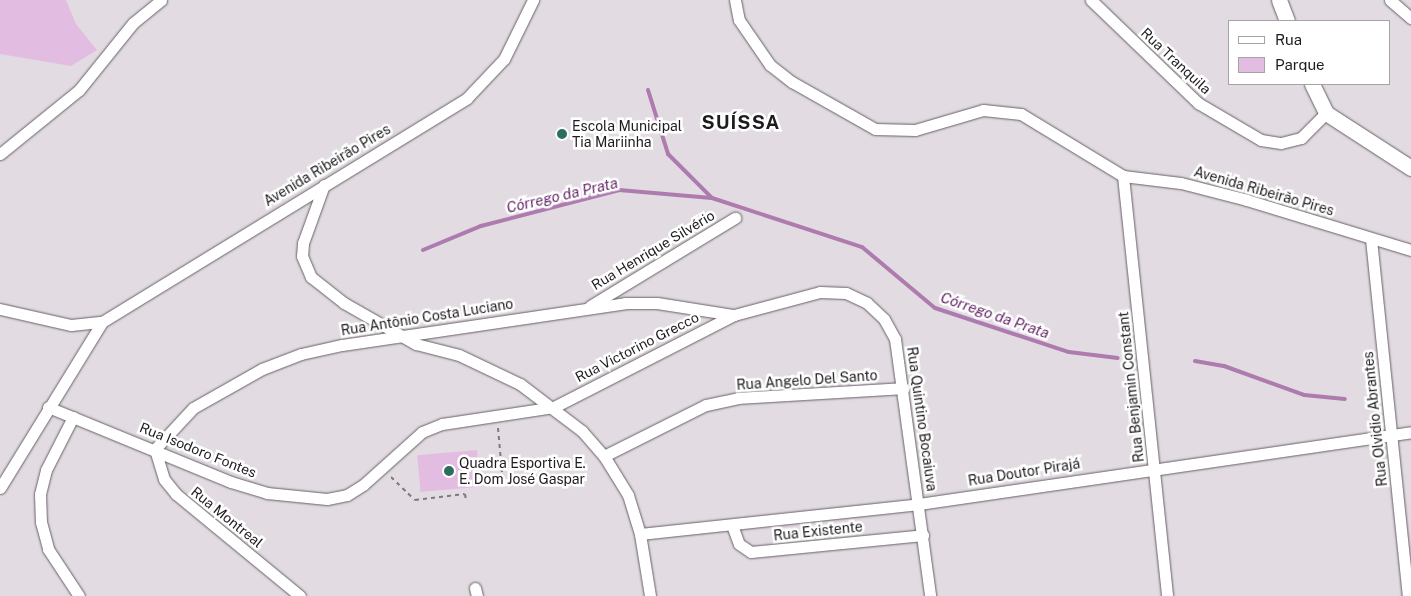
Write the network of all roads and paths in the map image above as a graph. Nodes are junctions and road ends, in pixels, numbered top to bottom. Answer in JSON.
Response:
{"nodes":[{"id":1,"x":161,"y":0,"type":"edge"},
{"id":2,"x":533,"y":0,"type":"edge"},
{"id":3,"x":735,"y":0,"type":"edge"},
{"id":4,"x":1091,"y":0,"type":"edge"},
{"id":5,"x":1279,"y":0,"type":"edge"},
{"id":6,"x":1390,"y":0,"type":"edge"},
{"id":7,"x":1411,"y":18,"type":"edge"},
{"id":8,"x":1287,"y":20,"type":"edge"},
{"id":9,"x":1312,"y":85,"type":"edge"},
{"id":10,"x":1326,"y":113,"type":"junction"},
{"id":11,"x":0,"y":154,"type":"edge"},
{"id":12,"x":1411,"y":168,"type":"edge"},
{"id":13,"x":1122,"y":176,"type":"junction"},
{"id":14,"x":324,"y":185,"type":"junction"},
{"id":15,"x":735,"y":218,"type":"dead end"},
{"id":16,"x":1371,"y":239,"type":"junction"},
{"id":17,"x":1411,"y":250,"type":"edge"},
{"id":18,"x":586,"y":308,"type":"junction"},
{"id":19,"x":0,"y":309,"type":"edge"},
{"id":20,"x":734,"y":315,"type":"junction"},
{"id":21,"x":102,"y":322,"type":"junction"},
{"id":22,"x":402,"y":337,"type":"junction"},
{"id":23,"x":904,"y":388,"type":"junction"},
{"id":24,"x":48,"y":407,"type":"junction"},
{"id":25,"x":554,"y":407,"type":"junction"},
{"id":26,"x":73,"y":417,"type":"junction"},
{"id":27,"x":497,"y":418,"type":"junction"},
{"id":28,"x":1411,"y":432,"type":"edge"},
{"id":29,"x":1391,"y":433,"type":"junction"},
{"id":30,"x":155,"y":449,"type":"junction"},
{"id":31,"x":604,"y":456,"type":"junction"},
{"id":32,"x":1155,"y":467,"type":"junction"},
{"id":33,"x":382,"y":468,"type":"junction"},
{"id":34,"x":504,"y":484,"type":"dead end"},
{"id":35,"x":0,"y":488,"type":"edge"},
{"id":36,"x":466,"y":501,"type":"dead end"},
{"id":37,"x":920,"y":504,"type":"junction"},
{"id":38,"x":732,"y":525,"type":"junction"},
{"id":39,"x":640,"y":534,"type":"junction"},
{"id":40,"x":924,"y":535,"type":"junction"},
{"id":41,"x":79,"y":596,"type":"edge"},
{"id":42,"x":300,"y":596,"type":"edge"},
{"id":43,"x":650,"y":596,"type":"edge"},
{"id":44,"x":930,"y":596,"type":"edge"},
{"id":45,"x":1167,"y":596,"type":"edge"},
{"id":46,"x":1408,"y":596,"type":"edge"}],
"edges":[{"from":1,"to":11,"type":"street"},
{"from":2,"to":14,"type":"street","name":"Avenida Ribeirão Pires"},
{"from":3,"to":13,"type":"street","name":"Avenida Ribeirão Pires"},
{"from":4,"to":10,"type":"street","name":"Rua Tranquila"},
{"from":5,"to":8,"type":"street"},
{"from":6,"to":7,"type":"street"},
{"from":9,"to":10,"type":"street"},
{"from":10,"to":12,"type":"street"},
{"from":13,"to":16,"type":"street","name":"Avenida Ribeirão Pires"},
{"from":13,"to":32,"type":"street","name":"Rua Benjamin Constant"},
{"from":14,"to":21,"type":"street","name":"Avenida Ribeirão Pires"},
{"from":14,"to":22,"type":"street"},
{"from":15,"to":18,"type":"street","name":"Rua Henrique Silvério"},
{"from":16,"to":17,"type":"street","name":"Avenida Ribeirão Pires"},
{"from":16,"to":29,"type":"street","name":"Rua Olvidio Abrantes"},
{"from":18,"to":20,"type":"street","name":"Rua Antônio Costa Luciano"},
{"from":18,"to":22,"type":"street","name":"Rua Antônio Costa Luciano"},
{"from":19,"to":21,"type":"street"},
{"from":20,"to":23,"type":"street","name":"Rua Quintino Bocaiuva"},
{"from":20,"to":25,"type":"street","name":"Rua Victorino Grecco"},
{"from":21,"to":24,"type":"street"},
{"from":22,"to":25,"type":"street"},
{"from":22,"to":30,"type":"street","name":"Rua Antônio Costa Luciano"},
{"from":23,"to":31,"type":"street","name":"Rua Angelo Del Santo"},
{"from":23,"to":37,"type":"street","name":"Rua Quintino Bocaiuva"},
{"from":24,"to":26,"type":"street","name":"Rua Isodoro Fontes"},
{"from":24,"to":35,"type":"street"},
{"from":25,"to":27,"type":"street","name":"Rua Isodoro Fontes"},
{"from":25,"to":31,"type":"street"},
{"from":26,"to":30,"type":"street","name":"Rua Isodoro Fontes"},
{"from":26,"to":41,"type":"street"},
{"from":27,"to":33,"type":"street","name":"Rua Isodoro Fontes"},
{"from":27,"to":34,"type":"path"},
{"from":28,"to":29,"type":"street","name":"Rua Doutor Pirajá"},
{"from":29,"to":32,"type":"street","name":"Rua Doutor Pirajá"},
{"from":29,"to":46,"type":"street","name":"Rua Olvidio Abrantes"},
{"from":30,"to":33,"type":"street","name":"Rua Isodoro Fontes"},
{"from":30,"to":42,"type":"street","name":"Rua Montreal"},
{"from":31,"to":39,"type":"street"},
{"from":32,"to":37,"type":"street","name":"Rua Doutor Pirajá"},
{"from":32,"to":45,"type":"street","name":"Rua Benjamin Constant"},
{"from":33,"to":36,"type":"path"},
{"from":37,"to":38,"type":"street","name":"Rua Doutor Pirajá"},
{"from":37,"to":40,"type":"street","name":"Rua Quintino Bocaiuva"},
{"from":38,"to":39,"type":"street","name":"Rua Doutor Pirajá"},
{"from":38,"to":40,"type":"street","name":"Rua Existente"},
{"from":39,"to":43,"type":"street"},
{"from":40,"to":44,"type":"street","name":"Rua Quintino Bocaiuva"}]}
